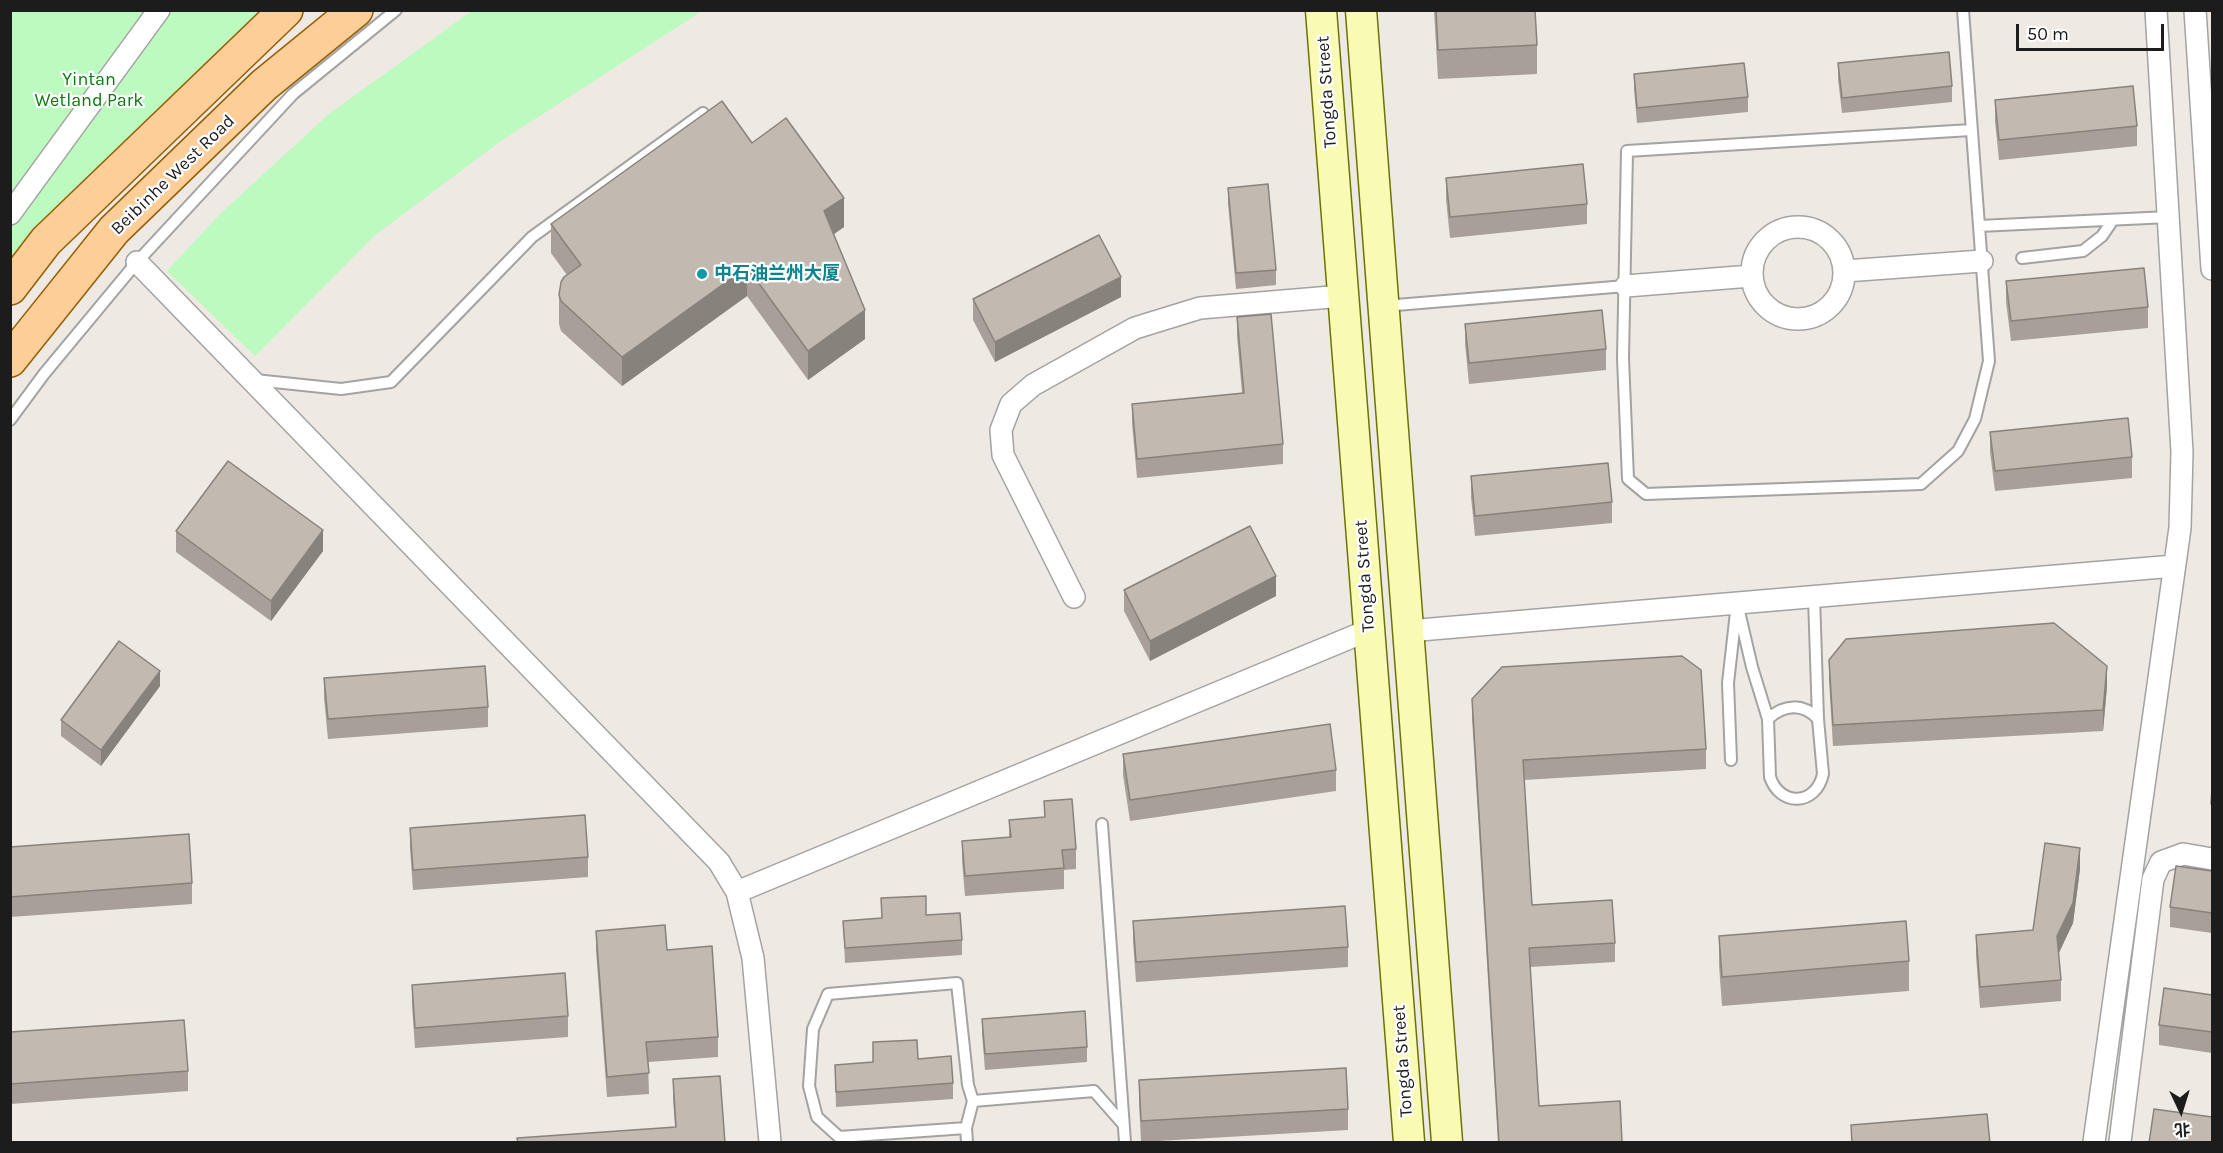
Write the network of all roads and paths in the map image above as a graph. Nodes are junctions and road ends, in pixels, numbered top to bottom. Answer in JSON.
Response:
{"nodes":[{"id":1,"x":159,"y":10,"type":"edge"},
{"id":2,"x":286,"y":10,"type":"edge"},
{"id":3,"x":356,"y":10,"type":"edge"},
{"id":4,"x":396,"y":10,"type":"edge"},
{"id":5,"x":1321,"y":10,"type":"edge"},
{"id":6,"x":1361,"y":10,"type":"edge"},
{"id":7,"x":1963,"y":10,"type":"edge"},
{"id":8,"x":2157,"y":10,"type":"edge"},
{"id":9,"x":2195,"y":10,"type":"edge"},
{"id":10,"x":703,"y":113,"type":"edge"},
{"id":11,"x":1971,"y":130,"type":"junction"},
{"id":12,"x":10,"y":214,"type":"edge"},
{"id":13,"x":2169,"y":217,"type":"junction"},
{"id":14,"x":2113,"y":220,"type":"junction"},
{"id":15,"x":1979,"y":226,"type":"junction"},
{"id":16,"x":2022,"y":258,"type":"dead end"},
{"id":17,"x":1982,"y":261,"type":"junction"},
{"id":18,"x":137,"y":262,"type":"junction"},
{"id":19,"x":2212,"y":269,"type":"edge"},
{"id":20,"x":1845,"y":271,"type":"junction"},
{"id":21,"x":1751,"y":276,"type":"junction"},
{"id":22,"x":1626,"y":286,"type":"junction"},
{"id":23,"x":10,"y":288,"type":"edge"},
{"id":24,"x":1343,"y":296,"type":"junction"},
{"id":25,"x":1383,"y":306,"type":"junction"},
{"id":26,"x":10,"y":360,"type":"edge"},
{"id":27,"x":251,"y":380,"type":"junction"},
{"id":28,"x":10,"y":420,"type":"edge"},
{"id":29,"x":2174,"y":566,"type":"junction"},
{"id":30,"x":1074,"y":597,"type":"dead end"},
{"id":31,"x":1814,"y":597,"type":"junction"},
{"id":32,"x":1737,"y":603,"type":"junction"},
{"id":33,"x":1369,"y":630,"type":"junction"},
{"id":34,"x":1408,"y":631,"type":"junction"},
{"id":35,"x":1768,"y":719,"type":"junction"},
{"id":36,"x":1818,"y":719,"type":"junction"},
{"id":37,"x":1731,"y":760,"type":"dead end"},
{"id":38,"x":1102,"y":824,"type":"dead end"},
{"id":39,"x":2212,"y":859,"type":"edge"},
{"id":40,"x":737,"y":892,"type":"junction"},
{"id":41,"x":973,"y":1101,"type":"junction"},
{"id":42,"x":1123,"y":1124,"type":"junction"},
{"id":43,"x":966,"y":1128,"type":"junction"},
{"id":44,"x":770,"y":1143,"type":"edge"},
{"id":45,"x":967,"y":1143,"type":"edge"},
{"id":46,"x":1125,"y":1143,"type":"edge"},
{"id":47,"x":1409,"y":1143,"type":"edge"},
{"id":48,"x":1447,"y":1143,"type":"edge"},
{"id":49,"x":2094,"y":1143,"type":"edge"},
{"id":50,"x":2120,"y":1143,"type":"edge"}],
"edges":[{"from":1,"to":12,"type":"street"},
{"from":2,"to":23,"type":"main road"},
{"from":3,"to":26,"type":"main road","name":"Beibinhe West Road"},
{"from":4,"to":18,"type":"lane"},
{"from":5,"to":24,"type":"main road","name":"Tongda Street"},
{"from":6,"to":25,"type":"main road","name":"Tongda Street"},
{"from":7,"to":11,"type":"lane"},
{"from":8,"to":13,"type":"street"},
{"from":9,"to":19,"type":"street"},
{"from":10,"to":27,"type":"lane"},
{"from":11,"to":15,"type":"lane"},
{"from":11,"to":22,"type":"lane"},
{"from":13,"to":14,"type":"lane"},
{"from":13,"to":29,"type":"street"},
{"from":14,"to":15,"type":"lane"},
{"from":14,"to":16,"type":"lane"},
{"from":15,"to":17,"type":"lane"},
{"from":17,"to":20,"type":"street"},
{"from":17,"to":22,"type":"lane"},
{"from":18,"to":27,"type":"street"},
{"from":18,"to":28,"type":"lane"},
{"from":20,"to":21,"type":"street"},
{"from":20,"to":21,"type":"street"},
{"from":21,"to":22,"type":"street"},
{"from":22,"to":25,"type":"lane"},
{"from":24,"to":30,"type":"street"},
{"from":24,"to":33,"type":"main road","name":"Tongda Street"},
{"from":25,"to":34,"type":"main road","name":"Tongda Street"},
{"from":27,"to":40,"type":"street"},
{"from":29,"to":31,"type":"street"},
{"from":29,"to":49,"type":"street"},
{"from":31,"to":32,"type":"street"},
{"from":31,"to":36,"type":"lane"},
{"from":32,"to":34,"type":"street"},
{"from":32,"to":35,"type":"lane"},
{"from":32,"to":37,"type":"lane"},
{"from":33,"to":40,"type":"street"},
{"from":33,"to":47,"type":"main road","name":"Tongda Street"},
{"from":34,"to":48,"type":"main road","name":"Tongda Street"},
{"from":35,"to":36,"type":"lane"},
{"from":35,"to":36,"type":"lane"},
{"from":38,"to":42,"type":"lane"},
{"from":39,"to":50,"type":"street"},
{"from":40,"to":44,"type":"street"},
{"from":41,"to":42,"type":"lane"},
{"from":41,"to":43,"type":"lane"},
{"from":41,"to":43,"type":"lane"},
{"from":42,"to":46,"type":"lane"},
{"from":43,"to":45,"type":"lane"}]}
